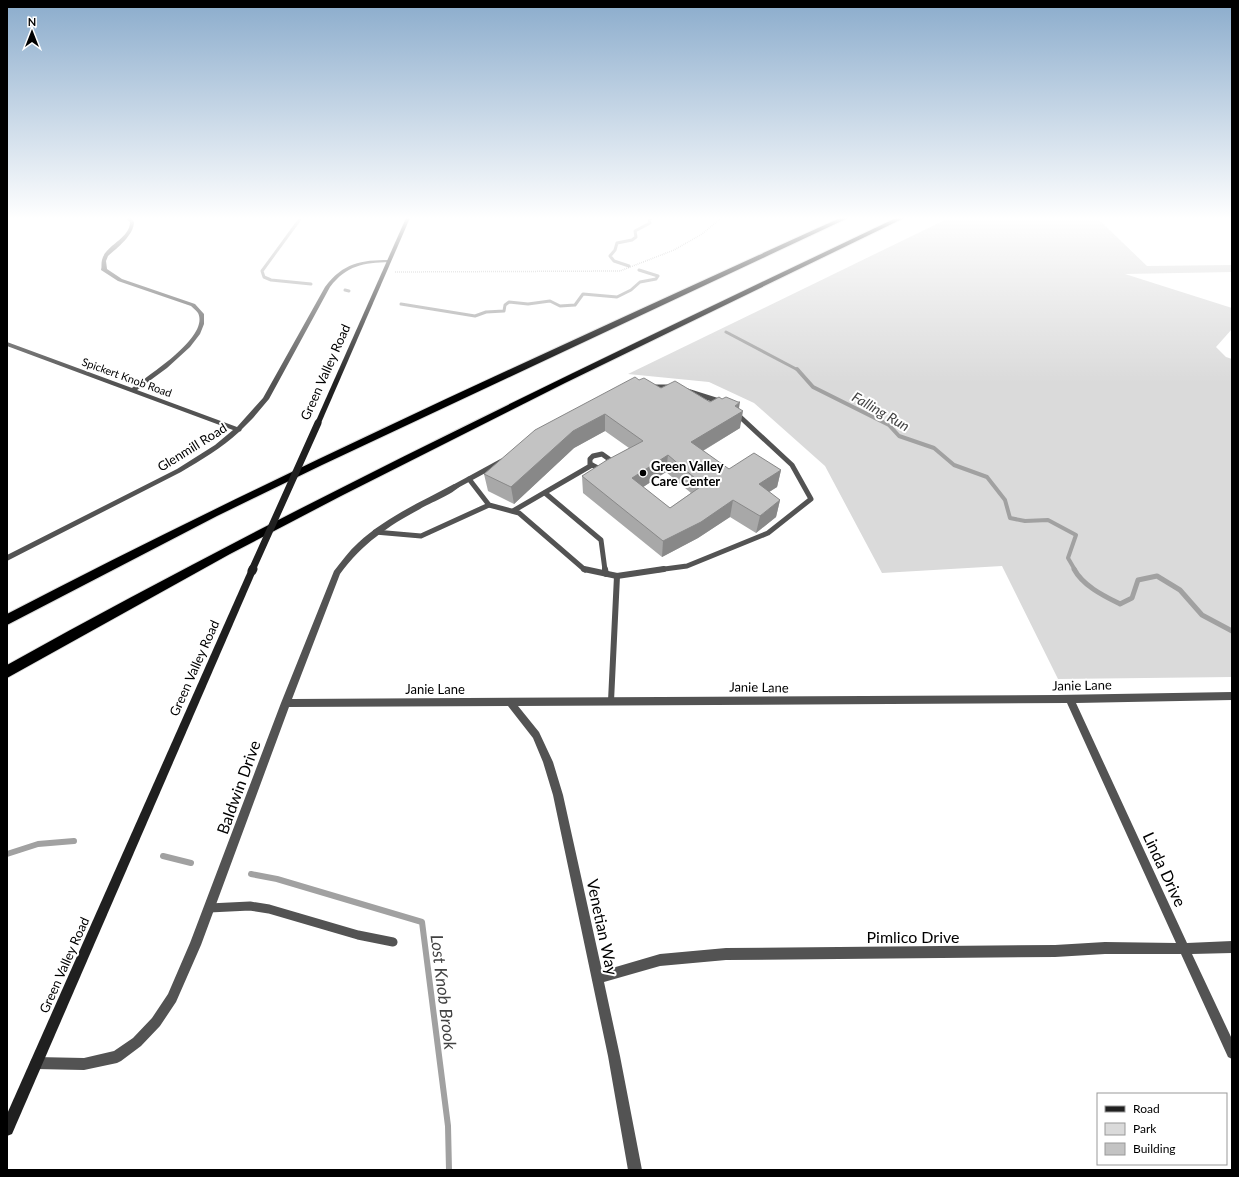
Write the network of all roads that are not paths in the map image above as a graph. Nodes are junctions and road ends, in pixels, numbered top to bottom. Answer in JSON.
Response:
{"nodes":[{"id":1,"x":109,"y":273,"type":"edge"},
{"id":2,"x":339,"y":273,"type":"edge"},
{"id":3,"x":384,"y":273,"type":"edge"},
{"id":4,"x":727,"y":273,"type":"edge"},
{"id":5,"x":788,"y":273,"type":"edge"},
{"id":6,"x":7,"y":344,"type":"edge"},
{"id":7,"x":646,"y":387,"type":"edge"},
{"id":8,"x":134,"y":389,"type":"junction"},
{"id":9,"x":239,"y":430,"type":"junction"},
{"id":10,"x":509,"y":457,"type":"edge"},
{"id":11,"x":592,"y":466,"type":"dead end"},
{"id":12,"x":469,"y":479,"type":"junction"},
{"id":13,"x":456,"y":486,"type":"joint"},
{"id":14,"x":545,"y":493,"type":"junction"},
{"id":15,"x":489,"y":506,"type":"junction"},
{"id":16,"x":513,"y":512,"type":"junction"},
{"id":17,"x":375,"y":532,"type":"junction"},
{"id":18,"x":7,"y":558,"type":"edge"},
{"id":19,"x":606,"y":574,"type":"junction"},
{"id":20,"x":617,"y":576,"type":"junction"},
{"id":21,"x":7,"y":620,"type":"edge"},
{"id":22,"x":7,"y":672,"type":"edge"},
{"id":23,"x":1232,"y":696,"type":"edge"},
{"id":24,"x":1069,"y":698,"type":"junction"},
{"id":25,"x":611,"y":701,"type":"junction"},
{"id":26,"x":510,"y":702,"type":"junction"},
{"id":27,"x":286,"y":703,"type":"junction"},
{"id":28,"x":209,"y":908,"type":"junction"},
{"id":29,"x":393,"y":942,"type":"dead end"},
{"id":30,"x":1232,"y":947,"type":"edge"},
{"id":31,"x":1184,"y":948,"type":"junction"},
{"id":32,"x":597,"y":978,"type":"junction"},
{"id":33,"x":1232,"y":1052,"type":"edge"},
{"id":34,"x":36,"y":1063,"type":"junction"},
{"id":35,"x":7,"y":1130,"type":"edge"},
{"id":36,"x":635,"y":1170,"type":"edge"}],
"edges":[{"from":1,"to":8,"type":"street"},
{"from":2,"to":9,"type":"street","name":"Glenmill Road"},
{"from":3,"to":34,"type":"street","name":"Green Valley Road","bridge":true},
{"from":4,"to":21,"type":"highway"},
{"from":5,"to":22,"type":"highway"},
{"from":6,"to":8,"type":"street","name":"Spickert Knob Road"},
{"from":7,"to":20,"type":"lane"},
{"from":8,"to":9,"type":"street","name":"Spickert Knob Road"},
{"from":9,"to":18,"type":"street","name":"Glenmill Road"},
{"from":10,"to":12,"type":"lane"},
{"from":11,"to":14,"type":"lane"},
{"from":12,"to":13,"type":"lane"},
{"from":12,"to":15,"type":"lane"},
{"from":13,"to":17,"type":"street","name":"Baldwin Drive"},
{"from":14,"to":16,"type":"lane"},
{"from":14,"to":19,"type":"lane"},
{"from":15,"to":16,"type":"lane"},
{"from":15,"to":17,"type":"lane"},
{"from":16,"to":19,"type":"lane"},
{"from":17,"to":27,"type":"street","name":"Baldwin Drive"},
{"from":19,"to":20,"type":"lane"},
{"from":20,"to":25,"type":"lane"},
{"from":23,"to":24,"type":"street","name":"Janie Lane"},
{"from":24,"to":25,"type":"street","name":"Janie Lane"},
{"from":24,"to":31,"type":"street","name":"Linda Drive"},
{"from":25,"to":26,"type":"street","name":"Janie Lane"},
{"from":26,"to":27,"type":"street","name":"Janie Lane"},
{"from":26,"to":32,"type":"street","name":"Venetian Way"},
{"from":27,"to":28,"type":"street","name":"Baldwin Drive"},
{"from":28,"to":29,"type":"lane"},
{"from":28,"to":34,"type":"street","name":"Baldwin Drive"},
{"from":30,"to":31,"type":"street","name":"Pimlico Drive"},
{"from":31,"to":32,"type":"street","name":"Pimlico Drive"},
{"from":31,"to":33,"type":"street","name":"Linda Drive"},
{"from":32,"to":36,"type":"street","name":"Venetian Way"},
{"from":34,"to":35,"type":"street","name":"Green Valley Road"}]}
